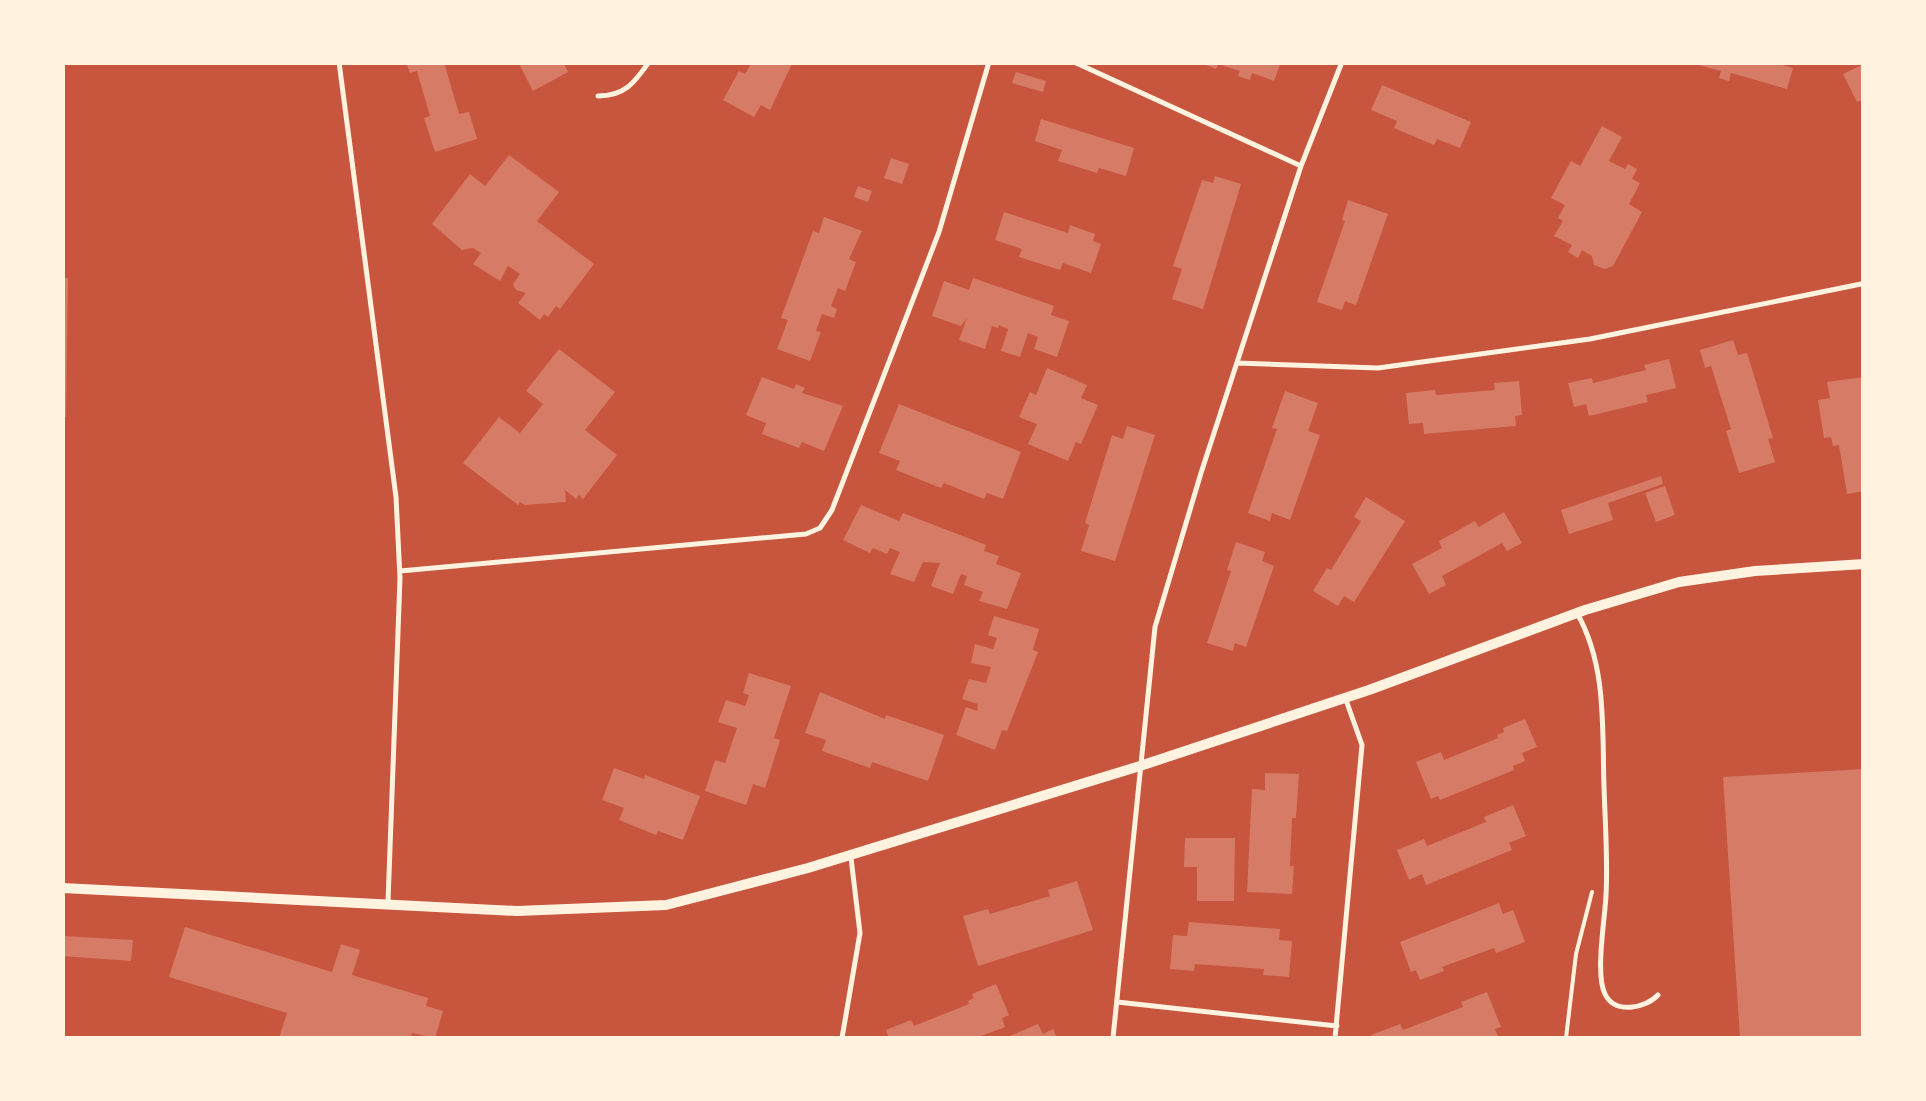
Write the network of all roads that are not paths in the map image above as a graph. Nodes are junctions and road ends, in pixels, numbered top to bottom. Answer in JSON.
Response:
{"nodes":[{"id":1,"x":338,"y":62,"type":"edge"},
{"id":2,"x":648,"y":62,"type":"edge"},
{"id":3,"x":989,"y":62,"type":"edge"},
{"id":4,"x":1074,"y":62,"type":"edge"},
{"id":5,"x":1342,"y":62,"type":"edge"},
{"id":6,"x":598,"y":96,"type":"dead end"},
{"id":7,"x":1301,"y":166,"type":"junction"},
{"id":8,"x":1861,"y":284,"type":"edge"},
{"id":9,"x":1236,"y":364,"type":"junction"},
{"id":10,"x":1864,"y":564,"type":"edge"},
{"id":11,"x":400,"y":571,"type":"junction"},
{"id":12,"x":1577,"y":613,"type":"junction"},
{"id":13,"x":1346,"y":697,"type":"junction"},
{"id":14,"x":1140,"y":766,"type":"junction"},
{"id":15,"x":851,"y":855,"type":"junction"},
{"id":16,"x":62,"y":888,"type":"edge"},
{"id":17,"x":388,"y":902,"type":"junction"},
{"id":18,"x":1658,"y":995,"type":"dead end"},
{"id":19,"x":1117,"y":1002,"type":"junction"},
{"id":20,"x":1337,"y":1026,"type":"junction"},
{"id":21,"x":842,"y":1038,"type":"edge"},
{"id":22,"x":1113,"y":1038,"type":"edge"},
{"id":23,"x":1335,"y":1038,"type":"edge"}],
"edges":[{"from":1,"to":11,"type":"lane"},
{"from":2,"to":6,"type":"lane"},
{"from":3,"to":11,"type":"lane"},
{"from":4,"to":7,"type":"lane"},
{"from":5,"to":7,"type":"lane"},
{"from":7,"to":9,"type":"lane"},
{"from":8,"to":9,"type":"lane"},
{"from":9,"to":14,"type":"lane"},
{"from":10,"to":12,"type":"street"},
{"from":11,"to":17,"type":"lane"},
{"from":12,"to":13,"type":"street"},
{"from":12,"to":18,"type":"lane"},
{"from":13,"to":14,"type":"street"},
{"from":13,"to":20,"type":"lane"},
{"from":14,"to":15,"type":"street"},
{"from":14,"to":19,"type":"lane"},
{"from":15,"to":17,"type":"street"},
{"from":15,"to":21,"type":"lane"},
{"from":16,"to":17,"type":"street"},
{"from":19,"to":20,"type":"lane"},
{"from":19,"to":22,"type":"lane"},
{"from":20,"to":23,"type":"lane"}]}
